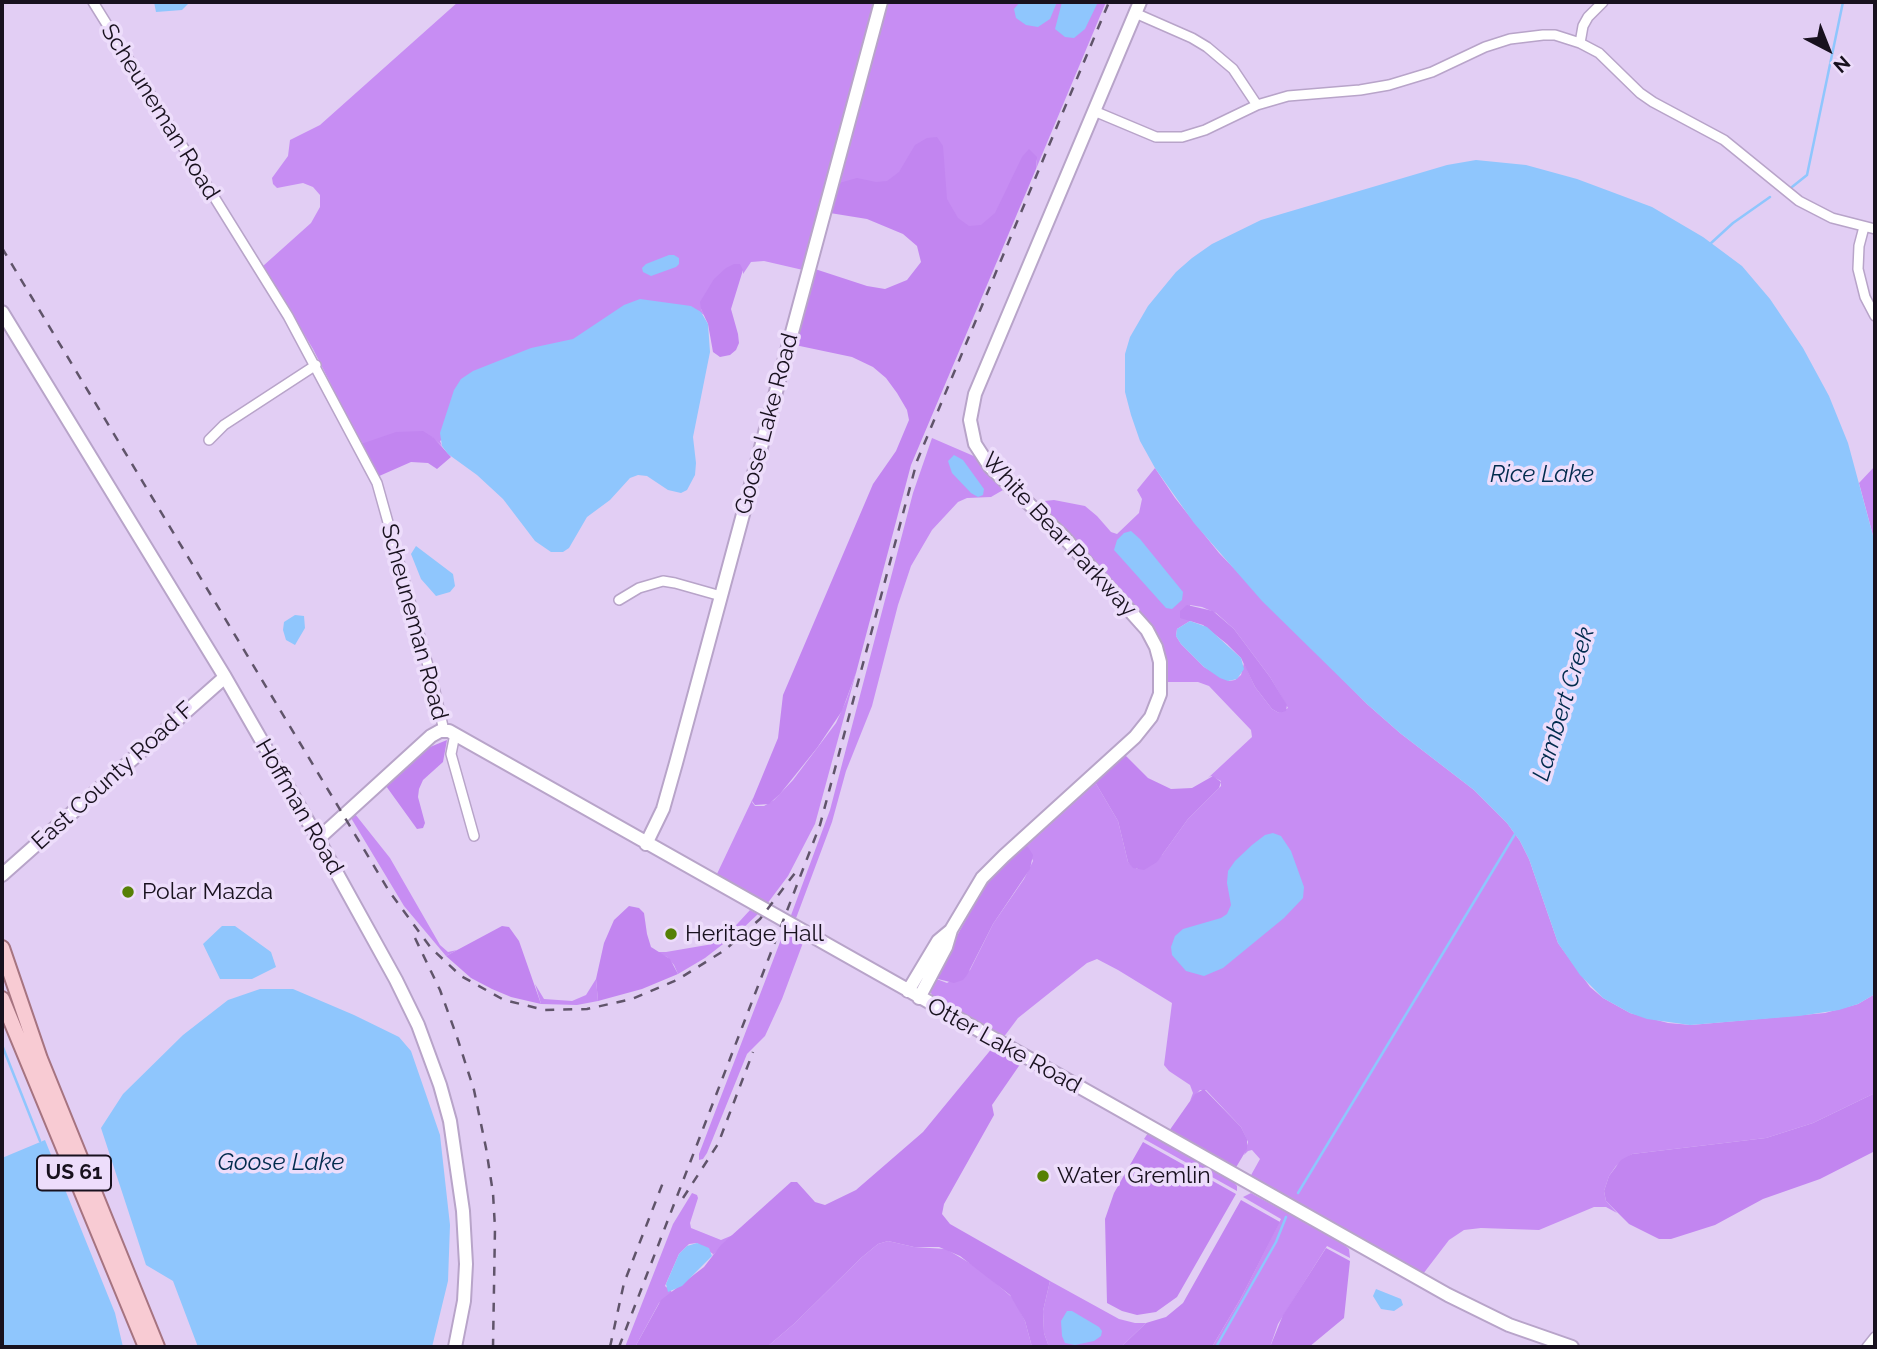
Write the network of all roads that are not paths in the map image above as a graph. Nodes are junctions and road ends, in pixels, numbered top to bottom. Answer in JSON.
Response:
{"nodes":[{"id":1,"x":93,"y":2,"type":"edge"},
{"id":2,"x":881,"y":2,"type":"edge"},
{"id":3,"x":1603,"y":2,"type":"edge"},
{"id":4,"x":1137,"y":8,"type":"edge"},
{"id":5,"x":1580,"y":43,"type":"junction"},
{"id":6,"x":1256,"y":105,"type":"junction"},
{"id":7,"x":1094,"y":111,"type":"junction"},
{"id":8,"x":1864,"y":227,"type":"junction"},
{"id":9,"x":1875,"y":229,"type":"edge"},
{"id":10,"x":2,"y":312,"type":"edge"},
{"id":11,"x":1875,"y":316,"type":"edge"},
{"id":12,"x":316,"y":365,"type":"junction"},
{"id":13,"x":209,"y":440,"type":"dead end"},
{"id":14,"x":721,"y":596,"type":"junction"},
{"id":15,"x":619,"y":600,"type":"dead end"},
{"id":16,"x":225,"y":677,"type":"junction"},
{"id":17,"x":449,"y":732,"type":"junction"},
{"id":18,"x":474,"y":836,"type":"dead end"},
{"id":19,"x":318,"y":839,"type":"junction"},
{"id":20,"x":646,"y":844,"type":"junction"},
{"id":21,"x":2,"y":875,"type":"edge"},
{"id":22,"x":2,"y":948,"type":"edge"},
{"id":23,"x":913,"y":994,"type":"junction"},
{"id":24,"x":2,"y":999,"type":"edge"},
{"id":25,"x":1875,"y":1337,"type":"edge"},
{"id":26,"x":146,"y":1347,"type":"edge"},
{"id":27,"x":157,"y":1347,"type":"edge"},
{"id":28,"x":456,"y":1347,"type":"edge"},
{"id":29,"x":1572,"y":1347,"type":"edge"},
{"id":30,"x":1867,"y":1347,"type":"edge"}],
"edges":[{"from":1,"to":12,"type":"street","name":"Scheuneman Road"},
{"from":2,"to":14,"type":"street","name":"Goose Lake Road"},
{"from":3,"to":5,"type":"street"},
{"from":4,"to":6,"type":"street"},
{"from":4,"to":7,"type":"street","name":"White Bear Parkway"},
{"from":5,"to":6,"type":"street"},
{"from":5,"to":8,"type":"street"},
{"from":6,"to":7,"type":"street"},
{"from":7,"to":23,"type":"street","name":"White Bear Parkway"},
{"from":8,"to":9,"type":"street"},
{"from":8,"to":11,"type":"street"},
{"from":10,"to":16,"type":"street","name":"Hoffman Road"},
{"from":12,"to":13,"type":"street"},
{"from":12,"to":17,"type":"street","name":"Scheuneman Road"},
{"from":14,"to":15,"type":"street"},
{"from":14,"to":20,"type":"street","name":"Goose Lake Road"},
{"from":16,"to":19,"type":"street","name":"Hoffman Road"},
{"from":16,"to":21,"type":"street","name":"East County Road F"},
{"from":17,"to":18,"type":"street"},
{"from":17,"to":19,"type":"street","name":"Scheuneman Road"},
{"from":17,"to":20,"type":"street","name":"Otter Lake Road"},
{"from":19,"to":28,"type":"street","name":"Hoffman Road"},
{"from":20,"to":23,"type":"street","name":"Otter Lake Road"},
{"from":22,"to":27,"type":"main road","number":"US 61"},
{"from":23,"to":29,"type":"street","name":"Otter Lake Road"},
{"from":24,"to":26,"type":"main road","number":"US 61"},
{"from":25,"to":30,"type":"street"}]}
